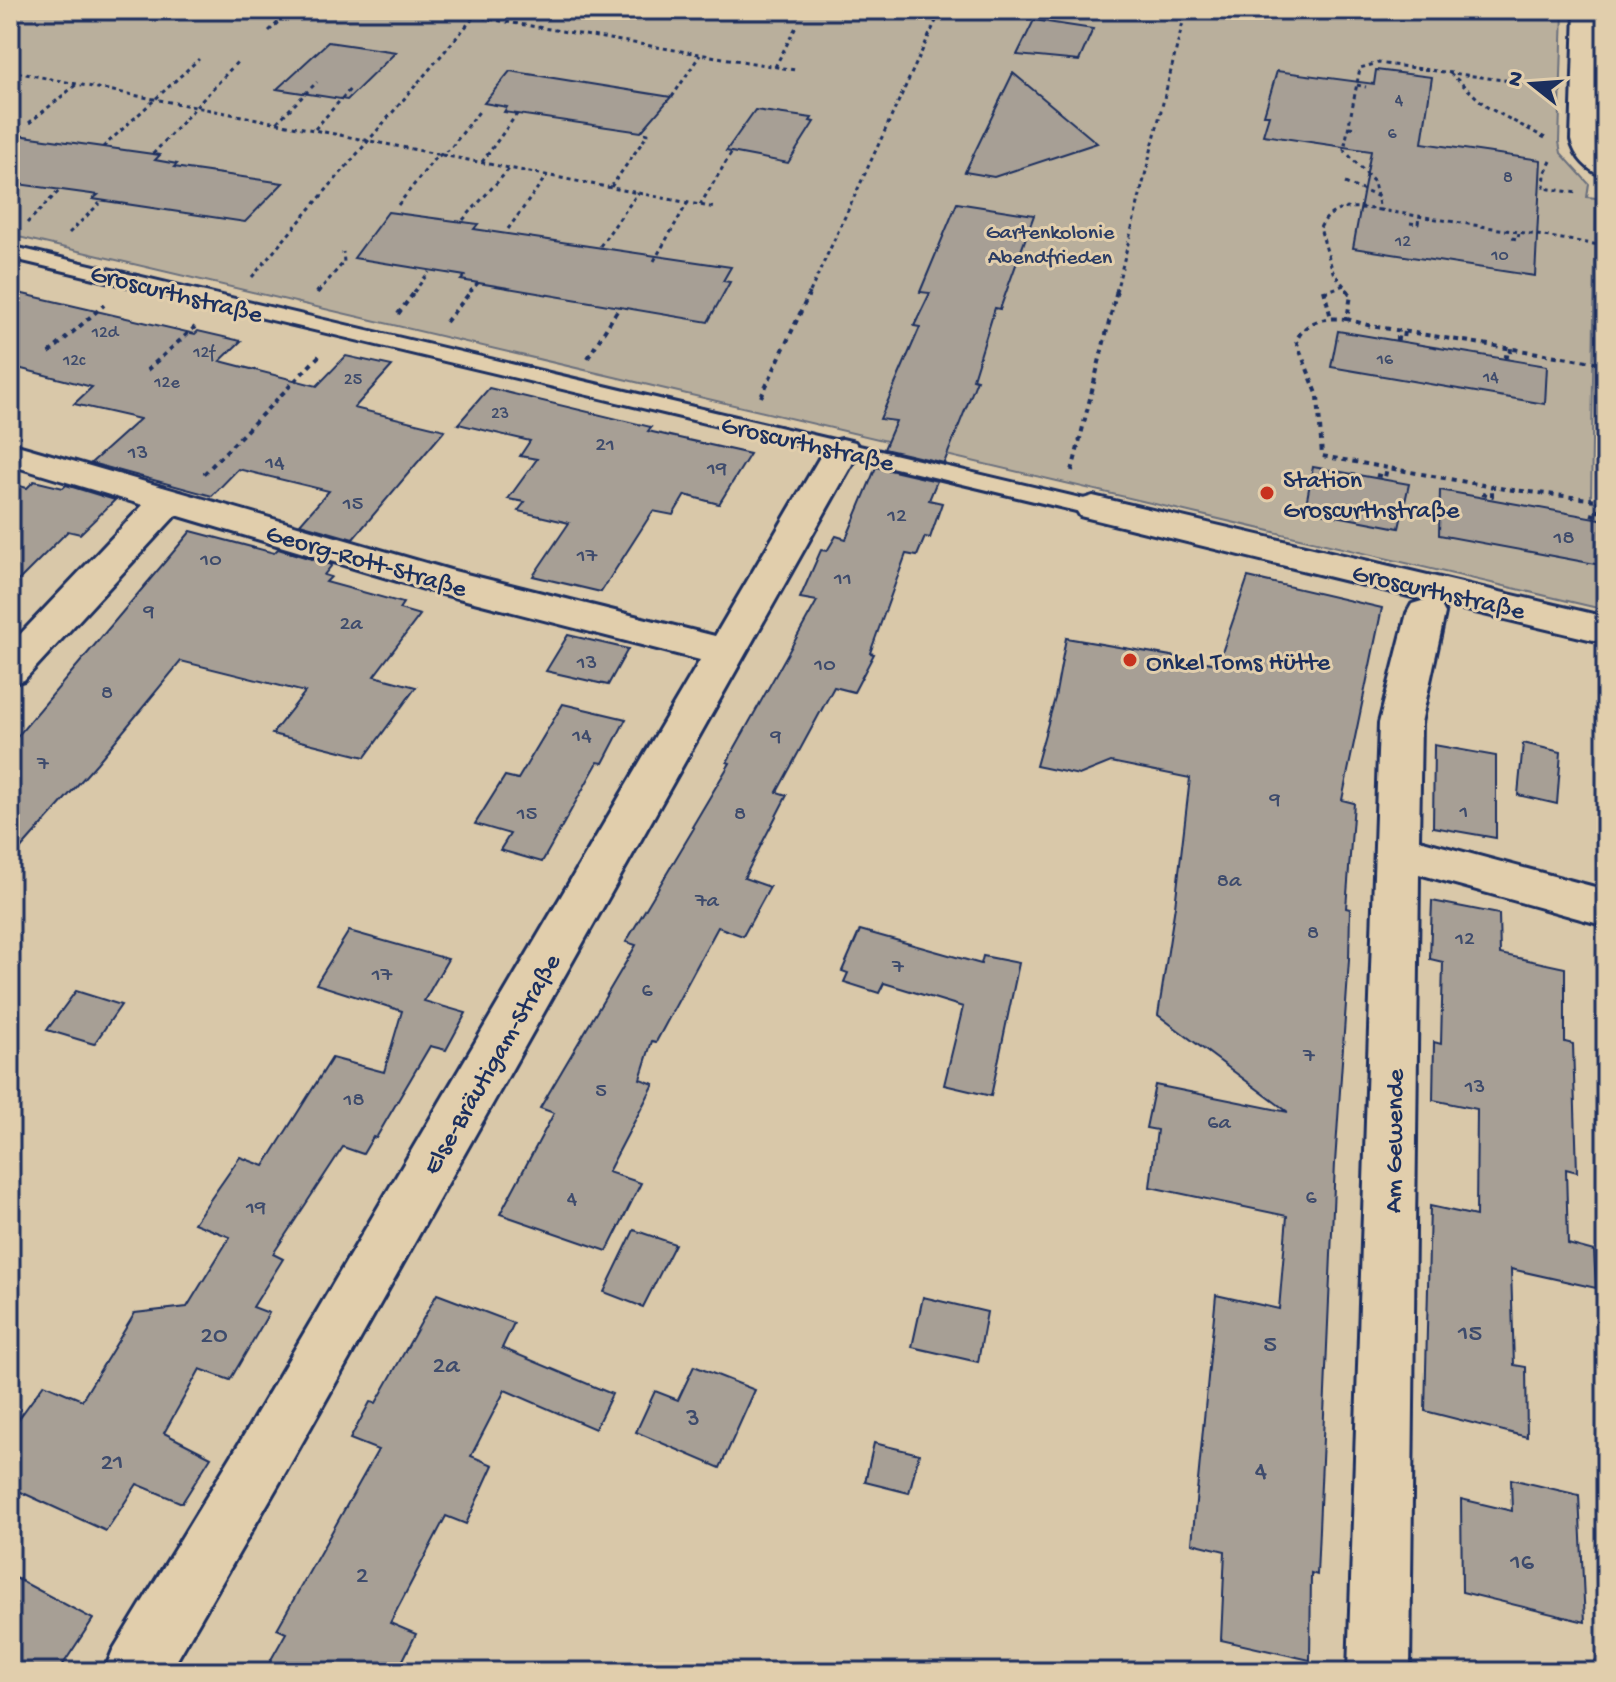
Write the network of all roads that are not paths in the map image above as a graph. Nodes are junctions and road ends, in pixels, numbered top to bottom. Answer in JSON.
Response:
{"nodes":[{"id":1,"x":1588,"y":10,"type":"edge"},
{"id":2,"x":1597,"y":160,"type":"edge"},
{"id":3,"x":10,"y":252,"type":"edge"},
{"id":4,"x":842,"y":450,"type":"junction"},
{"id":5,"x":10,"y":454,"type":"edge"},
{"id":6,"x":168,"y":501,"type":"junction"},
{"id":7,"x":1079,"y":505,"type":"joint"},
{"id":8,"x":1426,"y":613,"type":"dead end"},
{"id":9,"x":1606,"y":630,"type":"edge"},
{"id":10,"x":727,"y":653,"type":"junction"},
{"id":11,"x":10,"y":670,"type":"edge"},
{"id":12,"x":1399,"y":851,"type":"junction"},
{"id":13,"x":1606,"y":908,"type":"edge"},
{"id":14,"x":135,"y":1672,"type":"edge"},
{"id":15,"x":1379,"y":1672,"type":"edge"}],
"edges":[{"from":1,"to":2,"type":"street"},
{"from":3,"to":4,"type":"lane","name":"Groscurthstraße"},
{"from":4,"to":7,"type":"lane","name":"Groscurthstraße"},
{"from":4,"to":10,"type":"street","name":"Else-Bräutigam-Straße"},
{"from":5,"to":6,"type":"street","name":"Georg-Rott-Straße"},
{"from":6,"to":10,"type":"street","name":"Georg-Rott-Straße"},
{"from":6,"to":11,"type":"street"},
{"from":7,"to":9,"type":"street","name":"Groscurthstraße"},
{"from":8,"to":12,"type":"street","name":"Am Gewende"},
{"from":10,"to":14,"type":"street","name":"Else-Bräutigam-Straße"},
{"from":12,"to":13,"type":"street"},
{"from":12,"to":15,"type":"street","name":"Am Gewende"}]}
